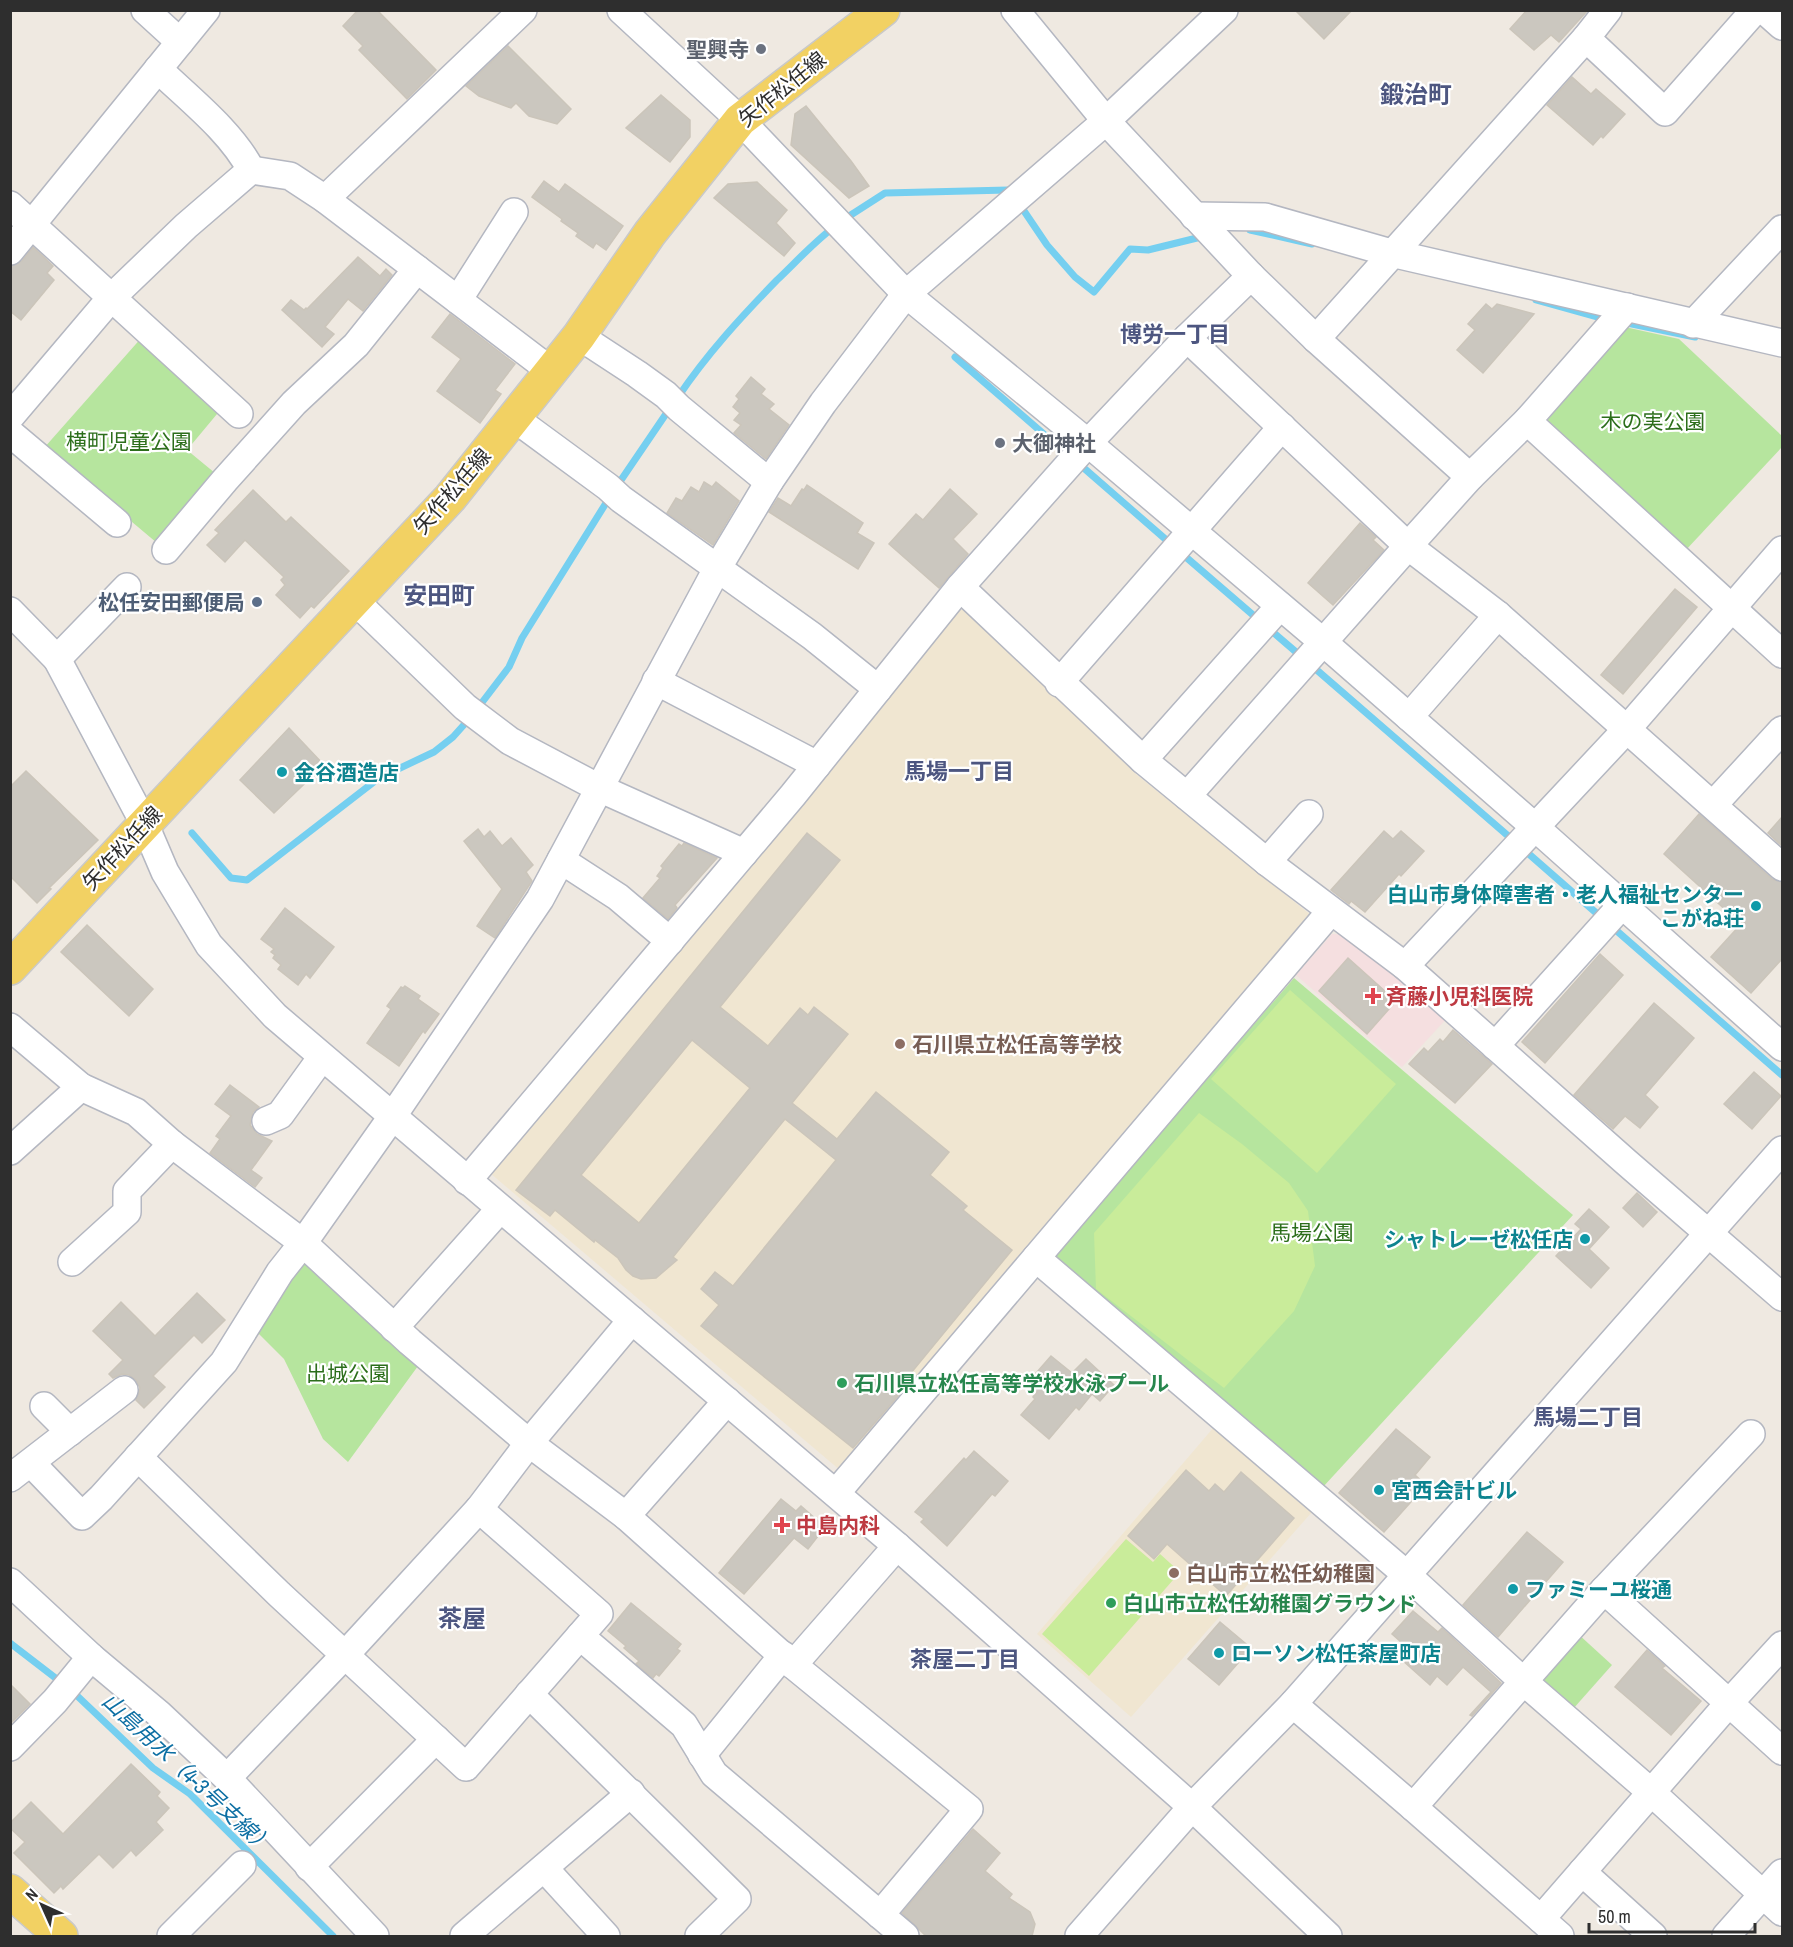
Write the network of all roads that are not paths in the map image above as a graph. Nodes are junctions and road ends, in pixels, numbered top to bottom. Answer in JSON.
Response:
{"nodes":[{"id":1,"x":145,"y":10,"type":"edge"},
{"id":2,"x":206,"y":10,"type":"edge"},
{"id":3,"x":523,"y":10,"type":"edge"},
{"id":4,"x":621,"y":10,"type":"edge"},
{"id":5,"x":883,"y":10,"type":"edge"},
{"id":6,"x":1015,"y":10,"type":"edge"},
{"id":7,"x":1224,"y":10,"type":"edge"},
{"id":8,"x":1755,"y":10,"type":"edge"},
{"id":9,"x":1764,"y":10,"type":"edge"},
{"id":10,"x":1607,"y":11,"type":"edge"},
{"id":11,"x":1782,"y":26,"type":"edge"},
{"id":12,"x":1586,"y":39,"type":"junction"},
{"id":13,"x":180,"y":42,"type":"junction"},
{"id":14,"x":158,"y":69,"type":"junction"},
{"id":15,"x":740,"y":120,"type":"junction"},
{"id":16,"x":1106,"y":121,"type":"junction"},
{"id":17,"x":251,"y":170,"type":"junction"},
{"id":18,"x":325,"y":199,"type":"junction"},
{"id":19,"x":10,"y":205,"type":"edge"},
{"id":20,"x":514,"y":212,"type":"dead end"},
{"id":21,"x":1194,"y":216,"type":"junction"},
{"id":22,"x":32,"y":225,"type":"junction"},
{"id":23,"x":1782,"y":229,"type":"edge"},
{"id":24,"x":10,"y":251,"type":"edge"},
{"id":25,"x":1391,"y":253,"type":"junction"},
{"id":26,"x":417,"y":269,"type":"junction"},
{"id":27,"x":1251,"y":276,"type":"junction"},
{"id":28,"x":906,"y":294,"type":"junction"},
{"id":29,"x":111,"y":298,"type":"junction"},
{"id":30,"x":458,"y":300,"type":"junction"},
{"id":31,"x":1626,"y":307,"type":"junction"},
{"id":32,"x":1693,"y":324,"type":"junction"},
{"id":33,"x":579,"y":336,"type":"junction"},
{"id":34,"x":1187,"y":338,"type":"junction"},
{"id":35,"x":1316,"y":339,"type":"junction"},
{"id":36,"x":1782,"y":344,"type":"edge"},
{"id":37,"x":551,"y":371,"type":"junction"},
{"id":38,"x":239,"y":414,"type":"dead end"},
{"id":39,"x":10,"y":417,"type":"edge"},
{"id":40,"x":514,"y":418,"type":"junction"},
{"id":41,"x":1527,"y":421,"type":"junction"},
{"id":42,"x":1282,"y":427,"type":"junction"},
{"id":43,"x":10,"y":433,"type":"edge"},
{"id":44,"x":1078,"y":455,"type":"junction"},
{"id":45,"x":1470,"y":477,"type":"junction"},
{"id":46,"x":769,"y":482,"type":"junction"},
{"id":47,"x":117,"y":523,"type":"dead end"},
{"id":48,"x":1182,"y":544,"type":"junction"},
{"id":49,"x":1408,"y":546,"type":"junction"},
{"id":50,"x":166,"y":550,"type":"dead end"},
{"id":51,"x":1782,"y":550,"type":"edge"},
{"id":52,"x":718,"y":567,"type":"junction"},
{"id":53,"x":127,"y":587,"type":"dead end"},
{"id":54,"x":960,"y":587,"type":"junction"},
{"id":55,"x":353,"y":599,"type":"junction"},
{"id":56,"x":1731,"y":608,"type":"junction"},
{"id":57,"x":1498,"y":615,"type":"junction"},
{"id":58,"x":13,"y":619,"type":"edge"},
{"id":59,"x":1268,"y":620,"type":"junction"},
{"id":60,"x":1782,"y":654,"type":"edge"},
{"id":61,"x":1310,"y":656,"type":"junction"},
{"id":62,"x":57,"y":659,"type":"junction"},
{"id":63,"x":656,"y":681,"type":"junction"},
{"id":64,"x":1059,"y":683,"type":"junction"},
{"id":65,"x":878,"y":689,"type":"junction"},
{"id":66,"x":1409,"y":717,"type":"junction"},
{"id":67,"x":1627,"y":729,"type":"junction"},
{"id":68,"x":1782,"y":730,"type":"edge"},
{"id":69,"x":1143,"y":760,"type":"junction"},
{"id":70,"x":817,"y":765,"type":"junction"},
{"id":71,"x":599,"y":788,"type":"junction"},
{"id":72,"x":1187,"y":796,"type":"junction"},
{"id":73,"x":1713,"y":805,"type":"junction"},
{"id":74,"x":1309,"y":814,"type":"dead end"},
{"id":75,"x":144,"y":823,"type":"junction"},
{"id":76,"x":1523,"y":840,"type":"junction"},
{"id":77,"x":744,"y":853,"type":"junction"},
{"id":78,"x":561,"y":860,"type":"junction"},
{"id":79,"x":1267,"y":862,"type":"junction"},
{"id":80,"x":1782,"y":867,"type":"edge"},
{"id":81,"x":1331,"y":911,"type":"junction"},
{"id":82,"x":1611,"y":917,"type":"junction"},
{"id":83,"x":670,"y":941,"type":"junction"},
{"id":84,"x":1405,"y":966,"type":"junction"},
{"id":85,"x":10,"y":968,"type":"edge"},
{"id":86,"x":10,"y":1027,"type":"edge"},
{"id":87,"x":1495,"y":1046,"type":"junction"},
{"id":88,"x":1782,"y":1047,"type":"edge"},
{"id":89,"x":322,"y":1057,"type":"junction"},
{"id":90,"x":81,"y":1087,"type":"junction"},
{"id":91,"x":392,"y":1117,"type":"junction"},
{"id":92,"x":266,"y":1121,"type":"dead end"},
{"id":93,"x":172,"y":1144,"type":"junction"},
{"id":94,"x":1782,"y":1150,"type":"edge"},
{"id":95,"x":10,"y":1151,"type":"edge"},
{"id":96,"x":467,"y":1181,"type":"junction"},
{"id":97,"x":500,"y":1209,"type":"junction"},
{"id":98,"x":1709,"y":1234,"type":"junction"},
{"id":99,"x":303,"y":1243,"type":"junction"},
{"id":100,"x":1036,"y":1258,"type":"junction"},
{"id":101,"x":72,"y":1262,"type":"dead end"},
{"id":102,"x":1782,"y":1297,"type":"edge"},
{"id":103,"x":632,"y":1320,"type":"junction"},
{"id":104,"x":394,"y":1328,"type":"junction"},
{"id":105,"x":123,"y":1390,"type":"dead end"},
{"id":106,"x":727,"y":1401,"type":"junction"},
{"id":107,"x":44,"y":1406,"type":"dead end"},
{"id":108,"x":70,"y":1432,"type":"junction"},
{"id":109,"x":1750,"y":1434,"type":"dead end"},
{"id":110,"x":529,"y":1443,"type":"junction"},
{"id":111,"x":138,"y":1457,"type":"junction"},
{"id":112,"x":21,"y":1470,"type":"edge"},
{"id":113,"x":836,"y":1493,"type":"junction"},
{"id":114,"x":479,"y":1509,"type":"junction"},
{"id":115,"x":626,"y":1516,"type":"junction"},
{"id":116,"x":897,"y":1546,"type":"junction"},
{"id":117,"x":1407,"y":1575,"type":"junction"},
{"id":118,"x":10,"y":1582,"type":"edge"},
{"id":119,"x":1604,"y":1590,"type":"junction"},
{"id":120,"x":580,"y":1636,"type":"junction"},
{"id":121,"x":1782,"y":1645,"type":"edge"},
{"id":122,"x":344,"y":1656,"type":"junction"},
{"id":123,"x":91,"y":1658,"type":"junction"},
{"id":124,"x":788,"y":1660,"type":"junction"},
{"id":125,"x":1524,"y":1682,"type":"junction"},
{"id":126,"x":529,"y":1694,"type":"junction"},
{"id":127,"x":1729,"y":1703,"type":"junction"},
{"id":128,"x":1293,"y":1704,"type":"junction"},
{"id":129,"x":436,"y":1739,"type":"junction"},
{"id":130,"x":10,"y":1747,"type":"edge"},
{"id":131,"x":1782,"y":1751,"type":"edge"},
{"id":132,"x":702,"y":1755,"type":"junction"},
{"id":133,"x":227,"y":1779,"type":"junction"},
{"id":134,"x":1652,"y":1792,"type":"junction"},
{"id":135,"x":631,"y":1793,"type":"junction"},
{"id":136,"x":1192,"y":1807,"type":"junction"},
{"id":137,"x":1413,"y":1807,"type":"junction"},
{"id":138,"x":242,"y":1865,"type":"dead end"},
{"id":139,"x":309,"y":1867,"type":"junction"},
{"id":140,"x":544,"y":1868,"type":"junction"},
{"id":141,"x":1582,"y":1872,"type":"junction"},
{"id":142,"x":1782,"y":1873,"type":"edge"},
{"id":143,"x":10,"y":1891,"type":"edge"},
{"id":144,"x":1773,"y":1903,"type":"edge"},
{"id":145,"x":880,"y":1915,"type":"junction"},
{"id":146,"x":1550,"y":1928,"type":"edge"},
{"id":147,"x":61,"y":1936,"type":"edge"},
{"id":148,"x":171,"y":1936,"type":"edge"},
{"id":149,"x":375,"y":1936,"type":"edge"},
{"id":150,"x":464,"y":1936,"type":"edge"},
{"id":151,"x":606,"y":1936,"type":"edge"},
{"id":152,"x":699,"y":1936,"type":"edge"},
{"id":153,"x":906,"y":1936,"type":"edge"},
{"id":154,"x":1079,"y":1936,"type":"edge"},
{"id":155,"x":1328,"y":1936,"type":"edge"},
{"id":156,"x":1653,"y":1936,"type":"edge"},
{"id":157,"x":1726,"y":1936,"type":"edge"}],
"edges":[{"from":1,"to":13,"type":"street"},
{"from":2,"to":13,"type":"street"},
{"from":3,"to":18,"type":"street"},
{"from":4,"to":15,"type":"street"},
{"from":5,"to":15,"type":"main road","name":"矢作松任線"},
{"from":6,"to":16,"type":"street"},
{"from":7,"to":16,"type":"street"},
{"from":8,"to":12,"type":"street"},
{"from":9,"to":11,"type":"street"},
{"from":10,"to":12,"type":"street"},
{"from":12,"to":25,"type":"street"},
{"from":13,"to":14,"type":"street"},
{"from":14,"to":17,"type":"street"},
{"from":14,"to":22,"type":"street"},
{"from":15,"to":28,"type":"street"},
{"from":15,"to":33,"type":"main road","name":"矢作松任線"},
{"from":16,"to":21,"type":"street"},
{"from":16,"to":28,"type":"street"},
{"from":17,"to":18,"type":"street"},
{"from":17,"to":29,"type":"street"},
{"from":18,"to":26,"type":"street"},
{"from":19,"to":22,"type":"street"},
{"from":20,"to":30,"type":"street"},
{"from":21,"to":25,"type":"street"},
{"from":21,"to":27,"type":"street"},
{"from":22,"to":24,"type":"street"},
{"from":22,"to":29,"type":"street"},
{"from":23,"to":32,"type":"street"},
{"from":25,"to":31,"type":"street"},
{"from":25,"to":35,"type":"street"},
{"from":26,"to":30,"type":"street"},
{"from":26,"to":50,"type":"street"},
{"from":27,"to":34,"type":"street"},
{"from":27,"to":35,"type":"street"},
{"from":28,"to":44,"type":"street"},
{"from":28,"to":46,"type":"street"},
{"from":29,"to":38,"type":"street"},
{"from":29,"to":39,"type":"street"},
{"from":30,"to":37,"type":"street"},
{"from":31,"to":32,"type":"street"},
{"from":31,"to":41,"type":"street"},
{"from":32,"to":36,"type":"street"},
{"from":33,"to":37,"type":"main road","name":"矢作松任線"},
{"from":33,"to":46,"type":"street"},
{"from":34,"to":42,"type":"street"},
{"from":34,"to":44,"type":"street"},
{"from":35,"to":45,"type":"street"},
{"from":37,"to":40,"type":"main road","name":"矢作松任線"},
{"from":40,"to":52,"type":"street"},
{"from":40,"to":55,"type":"main road","name":"矢作松任線"},
{"from":41,"to":45,"type":"street"},
{"from":41,"to":56,"type":"street"},
{"from":42,"to":48,"type":"street"},
{"from":42,"to":49,"type":"street"},
{"from":43,"to":47,"type":"street"},
{"from":44,"to":48,"type":"street"},
{"from":44,"to":54,"type":"street"},
{"from":45,"to":49,"type":"street"},
{"from":46,"to":52,"type":"street"},
{"from":48,"to":59,"type":"street"},
{"from":48,"to":64,"type":"street"},
{"from":49,"to":57,"type":"street"},
{"from":49,"to":61,"type":"street"},
{"from":51,"to":56,"type":"street"},
{"from":52,"to":63,"type":"street"},
{"from":52,"to":65,"type":"street"},
{"from":53,"to":62,"type":"street"},
{"from":54,"to":64,"type":"street"},
{"from":54,"to":65,"type":"street"},
{"from":55,"to":71,"type":"street"},
{"from":55,"to":75,"type":"main road","name":"矢作松任線"},
{"from":56,"to":60,"type":"street"},
{"from":56,"to":67,"type":"street"},
{"from":57,"to":66,"type":"street"},
{"from":57,"to":67,"type":"street"},
{"from":58,"to":62,"type":"street"},
{"from":59,"to":61,"type":"street"},
{"from":59,"to":69,"type":"street"},
{"from":61,"to":66,"type":"street"},
{"from":61,"to":72,"type":"street"},
{"from":62,"to":75,"type":"street"},
{"from":63,"to":70,"type":"street"},
{"from":63,"to":71,"type":"street"},
{"from":64,"to":69,"type":"street"},
{"from":65,"to":70,"type":"street"},
{"from":66,"to":76,"type":"street"},
{"from":67,"to":73,"type":"street"},
{"from":67,"to":76,"type":"street"},
{"from":68,"to":73,"type":"street"},
{"from":69,"to":72,"type":"street"},
{"from":70,"to":77,"type":"street"},
{"from":71,"to":77,"type":"street"},
{"from":71,"to":78,"type":"street"},
{"from":72,"to":79,"type":"street"},
{"from":73,"to":80,"type":"street"},
{"from":74,"to":79,"type":"street"},
{"from":75,"to":85,"type":"main road","name":"矢作松任線"},
{"from":75,"to":89,"type":"street"},
{"from":76,"to":82,"type":"street"},
{"from":76,"to":84,"type":"street"},
{"from":77,"to":83,"type":"street"},
{"from":78,"to":83,"type":"street"},
{"from":78,"to":91,"type":"street"},
{"from":79,"to":81,"type":"street"},
{"from":81,"to":84,"type":"street"},
{"from":81,"to":100,"type":"street"},
{"from":82,"to":87,"type":"street"},
{"from":82,"to":88,"type":"street"},
{"from":83,"to":96,"type":"street"},
{"from":84,"to":87,"type":"street"},
{"from":86,"to":90,"type":"street"},
{"from":87,"to":98,"type":"street"},
{"from":89,"to":91,"type":"street"},
{"from":89,"to":92,"type":"street"},
{"from":90,"to":93,"type":"street"},
{"from":90,"to":95,"type":"street"},
{"from":91,"to":96,"type":"street"},
{"from":91,"to":99,"type":"street"},
{"from":93,"to":99,"type":"street"},
{"from":93,"to":101,"type":"street"},
{"from":94,"to":98,"type":"street"},
{"from":96,"to":97,"type":"street"},
{"from":97,"to":103,"type":"street"},
{"from":97,"to":104,"type":"street"},
{"from":98,"to":102,"type":"street"},
{"from":98,"to":117,"type":"street"},
{"from":99,"to":104,"type":"street"},
{"from":99,"to":111,"type":"street"},
{"from":100,"to":113,"type":"street"},
{"from":100,"to":117,"type":"street"},
{"from":103,"to":106,"type":"street"},
{"from":103,"to":110,"type":"street"},
{"from":104,"to":110,"type":"street"},
{"from":105,"to":108,"type":"street"},
{"from":106,"to":113,"type":"street"},
{"from":106,"to":115,"type":"street"},
{"from":107,"to":108,"type":"street"},
{"from":108,"to":112,"type":"street"},
{"from":109,"to":119,"type":"street"},
{"from":110,"to":114,"type":"street"},
{"from":110,"to":115,"type":"street"},
{"from":111,"to":112,"type":"street"},
{"from":111,"to":122,"type":"street"},
{"from":113,"to":116,"type":"street"},
{"from":114,"to":120,"type":"street"},
{"from":114,"to":122,"type":"street"},
{"from":115,"to":124,"type":"street"},
{"from":116,"to":124,"type":"street"},
{"from":116,"to":136,"type":"street"},
{"from":117,"to":125,"type":"street"},
{"from":117,"to":128,"type":"street"},
{"from":118,"to":123,"type":"street"},
{"from":119,"to":125,"type":"street"},
{"from":119,"to":127,"type":"street"},
{"from":120,"to":126,"type":"street"},
{"from":120,"to":132,"type":"street"},
{"from":121,"to":127,"type":"street"},
{"from":122,"to":129,"type":"street"},
{"from":122,"to":133,"type":"street"},
{"from":123,"to":130,"type":"street"},
{"from":123,"to":133,"type":"street"},
{"from":124,"to":132,"type":"street"},
{"from":124,"to":145,"type":"street"},
{"from":125,"to":134,"type":"street"},
{"from":125,"to":137,"type":"street"},
{"from":126,"to":129,"type":"street"},
{"from":126,"to":135,"type":"street"},
{"from":127,"to":131,"type":"street"},
{"from":127,"to":134,"type":"street"},
{"from":128,"to":136,"type":"street"},
{"from":128,"to":137,"type":"street"},
{"from":129,"to":139,"type":"street"},
{"from":132,"to":145,"type":"street"},
{"from":133,"to":139,"type":"street"},
{"from":134,"to":141,"type":"street"},
{"from":134,"to":144,"type":"street"},
{"from":135,"to":140,"type":"street"},
{"from":135,"to":152,"type":"street"},
{"from":136,"to":154,"type":"street"},
{"from":136,"to":155,"type":"street"},
{"from":137,"to":146,"type":"street"},
{"from":138,"to":148,"type":"street"},
{"from":139,"to":149,"type":"street"},
{"from":140,"to":150,"type":"street"},
{"from":140,"to":151,"type":"street"},
{"from":141,"to":146,"type":"street"},
{"from":141,"to":156,"type":"street"},
{"from":142,"to":144,"type":"street"},
{"from":143,"to":147,"type":"main road"},
{"from":144,"to":157,"type":"street"},
{"from":145,"to":153,"type":"street"}]}
